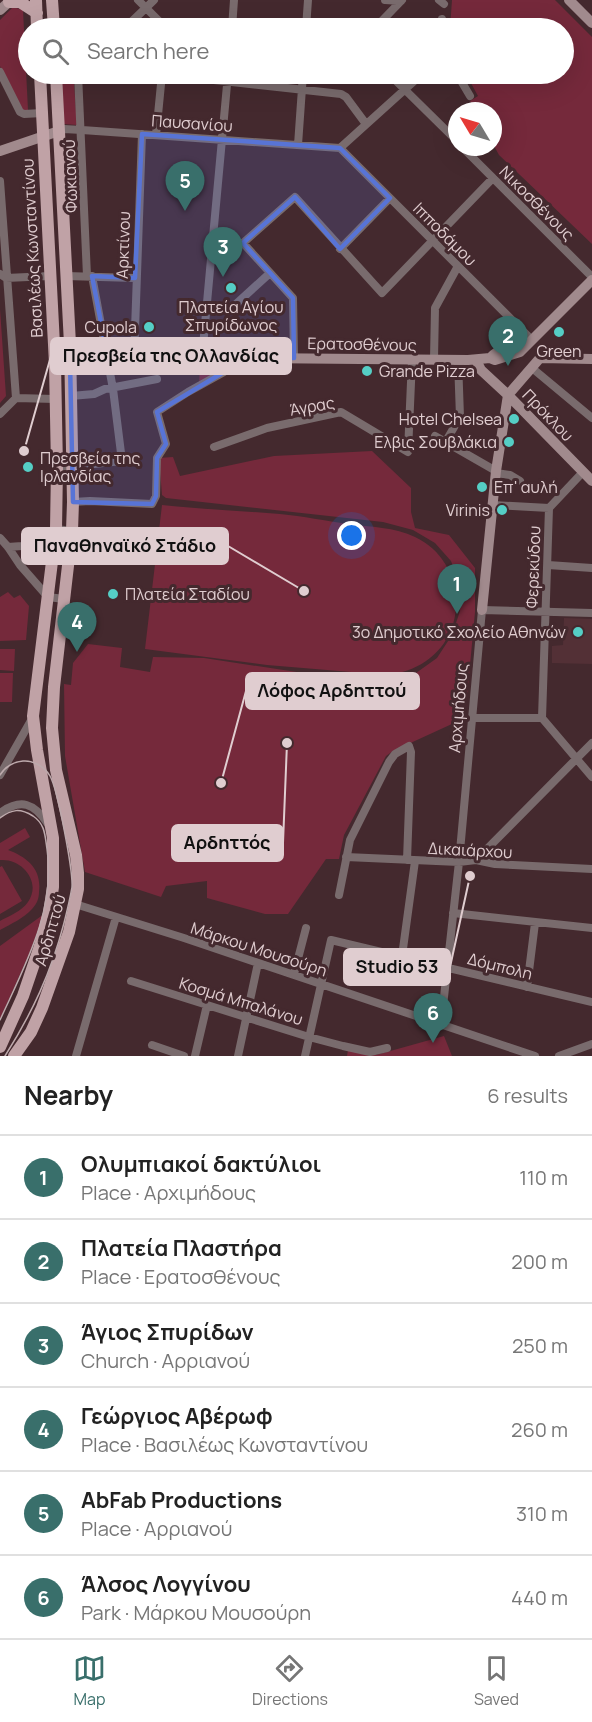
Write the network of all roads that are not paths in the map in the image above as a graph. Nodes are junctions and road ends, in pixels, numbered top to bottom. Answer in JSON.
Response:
{"nodes":[{"id":1,"x":52,"y":0,"type":"edge"},
{"id":2,"x":138,"y":0,"type":"edge"},
{"id":3,"x":154,"y":0,"type":"edge"},
{"id":4,"x":234,"y":0,"type":"edge"},
{"id":5,"x":308,"y":0,"type":"edge"},
{"id":6,"x":385,"y":0,"type":"edge"},
{"id":7,"x":569,"y":0,"type":"edge"},
{"id":8,"x":401,"y":1,"type":"edge"},
{"id":9,"x":7,"y":4,"type":"edge"},
{"id":10,"x":36,"y":6,"type":"edge"},
{"id":11,"x":146,"y":8,"type":"junction"},
{"id":12,"x":53,"y":18,"type":"edge"},
{"id":13,"x":136,"y":18,"type":"edge"},
{"id":14,"x":156,"y":18,"type":"edge"},
{"id":15,"x":233,"y":18,"type":"edge"},
{"id":16,"x":307,"y":18,"type":"edge"},
{"id":17,"x":385,"y":18,"type":"edge"},
{"id":18,"x":592,"y":23,"type":"edge"},
{"id":19,"x":0,"y":72,"type":"edge"},
{"id":20,"x":41,"y":84,"type":"edge"},
{"id":21,"x":56,"y":84,"type":"edge"},
{"id":22,"x":79,"y":84,"type":"edge"},
{"id":23,"x":160,"y":84,"type":"edge"},
{"id":24,"x":226,"y":84,"type":"edge"},
{"id":25,"x":267,"y":84,"type":"edge"},
{"id":26,"x":302,"y":84,"type":"edge"},
{"id":27,"x":400,"y":84,"type":"edge"},
{"id":28,"x":411,"y":84,"type":"edge"},
{"id":29,"x":463,"y":84,"type":"edge"},
{"id":30,"x":405,"y":89,"type":"junction"},
{"id":31,"x":302,"y":90,"type":"junction"},
{"id":32,"x":470,"y":96,"type":"dead end"},
{"id":33,"x":42,"y":113,"type":"junction"},
{"id":34,"x":366,"y":124,"type":"junction"},
{"id":35,"x":82,"y":130,"type":"junction"},
{"id":36,"x":59,"y":131,"type":"junction"},
{"id":37,"x":448,"y":132,"type":"edge"},
{"id":38,"x":142,"y":134,"type":"junction"},
{"id":39,"x":156,"y":135,"type":"junction"},
{"id":40,"x":43,"y":136,"type":"junction"},
{"id":41,"x":222,"y":140,"type":"junction"},
{"id":42,"x":298,"y":145,"type":"junction"},
{"id":43,"x":340,"y":148,"type":"junction"},
{"id":44,"x":0,"y":151,"type":"edge"},
{"id":45,"x":471,"y":156,"type":"edge"},
{"id":46,"x":493,"y":178,"type":"junction"},
{"id":47,"x":0,"y":181,"type":"edge"},
{"id":48,"x":390,"y":198,"type":"junction"},
{"id":49,"x":433,"y":241,"type":"junction"},
{"id":50,"x":340,"y":249,"type":"junction"},
{"id":51,"x":458,"y":266,"type":"junction"},
{"id":52,"x":270,"y":273,"type":"junction"},
{"id":53,"x":3,"y":276,"type":"edge"},
{"id":54,"x":50,"y":276,"type":"junction"},
{"id":55,"x":66,"y":276,"type":"junction"},
{"id":56,"x":90,"y":276,"type":"junction"},
{"id":57,"x":135,"y":278,"type":"junction"},
{"id":58,"x":592,"y":279,"type":"edge"},
{"id":59,"x":236,"y":304,"type":"dead end"},
{"id":60,"x":528,"y":343,"type":"junction"},
{"id":61,"x":202,"y":357,"type":"junction"},
{"id":62,"x":233,"y":357,"type":"junction"},
{"id":63,"x":134,"y":358,"type":"junction"},
{"id":64,"x":294,"y":358,"type":"junction"},
{"id":65,"x":540,"y":358,"type":"junction"},
{"id":66,"x":108,"y":359,"type":"junction"},
{"id":67,"x":412,"y":359,"type":"junction"},
{"id":68,"x":434,"y":359,"type":"junction"},
{"id":69,"x":592,"y":359,"type":"edge"},
{"id":70,"x":458,"y":360,"type":"junction"},
{"id":71,"x":476,"y":360,"type":"junction"},
{"id":72,"x":70,"y":362,"type":"junction"},
{"id":73,"x":55,"y":364,"type":"junction"},
{"id":74,"x":532,"y":368,"type":"junction"},
{"id":75,"x":157,"y":379,"type":"dead end"},
{"id":76,"x":113,"y":388,"type":"junction"},
{"id":77,"x":508,"y":395,"type":"junction"},
{"id":78,"x":71,"y":396,"type":"junction"},
{"id":79,"x":16,"y":398,"type":"junction"},
{"id":80,"x":56,"y":399,"type":"junction"},
{"id":81,"x":0,"y":414,"type":"edge"},
{"id":82,"x":592,"y":418,"type":"edge"},
{"id":83,"x":435,"y":436,"type":"dead end"},
{"id":84,"x":446,"y":441,"type":"junction"},
{"id":85,"x":214,"y":447,"type":"dead end"},
{"id":86,"x":72,"y":467,"type":"junction"},
{"id":87,"x":57,"y":468,"type":"junction"},
{"id":88,"x":496,"y":472,"type":"junction"},
{"id":89,"x":583,"y":472,"type":"junction"},
{"id":90,"x":520,"y":481,"type":"dead end"},
{"id":91,"x":592,"y":481,"type":"edge"},
{"id":92,"x":73,"y":502,"type":"junction"},
{"id":93,"x":493,"y":505,"type":"junction"},
{"id":94,"x":549,"y":508,"type":"junction"},
{"id":95,"x":56,"y":530,"type":"junction"},
{"id":96,"x":72,"y":531,"type":"junction"},
{"id":97,"x":0,"y":538,"type":"edge"},
{"id":98,"x":8,"y":547,"type":"junction"},
{"id":99,"x":548,"y":565,"type":"junction"},
{"id":100,"x":592,"y":568,"type":"edge"},
{"id":101,"x":48,"y":597,"type":"junction"},
{"id":102,"x":64,"y":599,"type":"junction"},
{"id":103,"x":482,"y":610,"type":"junction"},
{"id":104,"x":545,"y":612,"type":"junction"},
{"id":105,"x":592,"y":613,"type":"edge"},
{"id":106,"x":33,"y":716,"type":"junction"},
{"id":107,"x":472,"y":718,"type":"junction"},
{"id":108,"x":542,"y":718,"type":"junction"},
{"id":109,"x":592,"y":743,"type":"edge"},
{"id":110,"x":576,"y":758,"type":"junction"},
{"id":111,"x":56,"y":770,"type":"joint"},
{"id":112,"x":0,"y":775,"type":"edge"},
{"id":113,"x":592,"y":777,"type":"edge"},
{"id":114,"x":42,"y":779,"type":"joint"},
{"id":115,"x":0,"y":813,"type":"edge"},
{"id":116,"x":51,"y":831,"type":"junction"},
{"id":117,"x":346,"y":857,"type":"junction"},
{"id":118,"x":411,"y":860,"type":"junction"},
{"id":119,"x":476,"y":860,"type":"junction"},
{"id":120,"x":459,"y":862,"type":"junction"},
{"id":121,"x":592,"y":869,"type":"edge"},
{"id":122,"x":339,"y":895,"type":"dead end"},
{"id":123,"x":75,"y":904,"type":"junction"},
{"id":124,"x":453,"y":913,"type":"junction"},
{"id":125,"x":116,"y":917,"type":"junction"},
{"id":126,"x":535,"y":923,"type":"junction"},
{"id":127,"x":306,"y":928,"type":"dead end"},
{"id":128,"x":592,"y":928,"type":"edge"},
{"id":129,"x":402,"y":956,"type":"junction"},
{"id":130,"x":258,"y":963,"type":"junction"},
{"id":131,"x":448,"y":967,"type":"junction"},
{"id":132,"x":294,"y":974,"type":"junction"},
{"id":133,"x":131,"y":981,"type":"dead end"},
{"id":134,"x":320,"y":983,"type":"junction"},
{"id":135,"x":527,"y":987,"type":"junction"},
{"id":136,"x":592,"y":1002,"type":"edge"},
{"id":137,"x":207,"y":1005,"type":"junction"},
{"id":138,"x":247,"y":1017,"type":"junction"},
{"id":139,"x":441,"y":1024,"type":"junction"},
{"id":140,"x":309,"y":1037,"type":"junction"},
{"id":141,"x":592,"y":1044,"type":"edge"},
{"id":142,"x":152,"y":1045,"type":"dead end"},
{"id":143,"x":0,"y":1047,"type":"edge"},
{"id":144,"x":387,"y":1048,"type":"dead end"},
{"id":145,"x":15,"y":1056,"type":"edge"},
{"id":146,"x":76,"y":1056,"type":"edge"},
{"id":147,"x":184,"y":1056,"type":"edge"},
{"id":148,"x":195,"y":1056,"type":"edge"},
{"id":149,"x":238,"y":1056,"type":"edge"},
{"id":150,"x":305,"y":1056,"type":"edge"},
{"id":151,"x":535,"y":1056,"type":"edge"},
{"id":152,"x":559,"y":1056,"type":"edge"}],
"edges":[{"from":1,"to":12,"type":"main road"},
{"from":2,"to":11,"type":"street"},
{"from":3,"to":11,"type":"street"},
{"from":4,"to":15,"type":"street"},
{"from":5,"to":16,"type":"street"},
{"from":6,"to":8,"type":"street"},
{"from":7,"to":18,"type":"main road"},
{"from":8,"to":17,"type":"street"},
{"from":9,"to":10,"type":"main road"},
{"from":11,"to":13,"type":"street"},
{"from":11,"to":14,"type":"street"},
{"from":19,"to":33,"type":"street"},
{"from":20,"to":33,"type":"main road","name":"Βασιλέως Κωνσταντίνου"},
{"from":21,"to":36,"type":"main road","name":"Βασιλέως Κωνσταντίνου"},
{"from":22,"to":35,"type":"street","name":"Φωκιανού"},
{"from":23,"to":39,"type":"street"},
{"from":24,"to":41,"type":"street"},
{"from":25,"to":31,"type":"street"},
{"from":26,"to":31,"type":"street"},
{"from":27,"to":30,"type":"street"},
{"from":28,"to":30,"type":"street"},
{"from":29,"to":32,"type":"street"},
{"from":30,"to":34,"type":"street"},
{"from":30,"to":37,"type":"street"},
{"from":31,"to":34,"type":"street"},
{"from":31,"to":42,"type":"street"},
{"from":33,"to":40,"type":"main road","name":"Βασιλέως Κωνσταντίνου"},
{"from":34,"to":43,"type":"street"},
{"from":35,"to":36,"type":"street","name":"Παυσανίου"},
{"from":35,"to":38,"type":"street","name":"Παυσανίου"},
{"from":35,"to":56,"type":"street","name":"Φωκιανού"},
{"from":36,"to":40,"type":"main road","name":"Παυσανίου"},
{"from":36,"to":55,"type":"main road","name":"Βασιλέως Κωνσταντίνου"},
{"from":38,"to":39,"type":"street","name":"Παυσανίου"},
{"from":38,"to":57,"type":"street","name":"Αρκτίνου"},
{"from":39,"to":41,"type":"street","name":"Παυσανίου"},
{"from":40,"to":44,"type":"main road","name":"Παυσανίου"},
{"from":40,"to":54,"type":"main road","name":"Βασιλέως Κωνσταντίνου"},
{"from":41,"to":42,"type":"street","name":"Παυσανίου"},
{"from":41,"to":61,"type":"street"},
{"from":42,"to":43,"type":"street","name":"Παυσανίου"},
{"from":43,"to":48,"type":"street","name":"Ιπποδάμου"},
{"from":45,"to":46,"type":"street","name":"Νικοσθένους"},
{"from":46,"to":49,"type":"street"},
{"from":46,"to":58,"type":"street","name":"Νικοσθένους"},
{"from":47,"to":53,"type":"street"},
{"from":48,"to":49,"type":"street","name":"Ιπποδάμου"},
{"from":48,"to":50,"type":"street"},
{"from":49,"to":50,"type":"street"},
{"from":49,"to":51,"type":"street","name":"Ιπποδάμου"},
{"from":50,"to":52,"type":"street"},
{"from":51,"to":60,"type":"street","name":"Ιπποδάμου"},
{"from":51,"to":68,"type":"street"},
{"from":52,"to":59,"type":"street"},
{"from":52,"to":64,"type":"street"},
{"from":53,"to":54,"type":"street"},
{"from":53,"to":79,"type":"street"},
{"from":54,"to":73,"type":"main road","name":"Βασιλέως Κωνσταντίνου"},
{"from":55,"to":56,"type":"street"},
{"from":55,"to":72,"type":"main road","name":"Βασιλέως Κωνσταντίνου"},
{"from":56,"to":57,"type":"street"},
{"from":56,"to":66,"type":"street","name":"Φωκιανού"},
{"from":57,"to":63,"type":"street","name":"Αρκτίνου"},
{"from":58,"to":60,"type":"main road","name":"Ερατοσθένους"},
{"from":60,"to":65,"type":"main road"},
{"from":60,"to":71,"type":"main road","name":"Ερατοσθένους"},
{"from":61,"to":62,"type":"main road","name":"Ερατοσθένους"},
{"from":61,"to":63,"type":"main road","name":"Ερατοσθένους"},
{"from":62,"to":64,"type":"main road","name":"Ερατοσθένους"},
{"from":62,"to":92,"type":"street"},
{"from":63,"to":66,"type":"main road","name":"Ερατοσθένους"},
{"from":64,"to":67,"type":"main road","name":"Ερατοσθένους"},
{"from":65,"to":69,"type":"main road"},
{"from":65,"to":74,"type":"main road"},
{"from":66,"to":72,"type":"main road","name":"Ερατοσθένους"},
{"from":66,"to":76,"type":"street","name":"Φωκιανού"},
{"from":67,"to":68,"type":"main road","name":"Ερατοσθένους"},
{"from":67,"to":85,"type":"street","name":"Άγρας"},
{"from":68,"to":70,"type":"main road","name":"Ερατοσθένους"},
{"from":70,"to":71,"type":"main road","name":"Ερατοσθένους"},
{"from":70,"to":84,"type":"street"},
{"from":71,"to":77,"type":"main road","name":"Πρόκλου"},
{"from":72,"to":73,"type":"main road","name":"Ερατοσθένους"},
{"from":72,"to":78,"type":"main road","name":"Βασιλέως Κωνσταντίνου"},
{"from":73,"to":80,"type":"main road","name":"Βασιλέως Κωνσταντίνου"},
{"from":74,"to":77,"type":"main road"},
{"from":74,"to":82,"type":"street"},
{"from":75,"to":76,"type":"street"},
{"from":76,"to":78,"type":"street"},
{"from":76,"to":86,"type":"street","name":"Φωκιανού"},
{"from":77,"to":88,"type":"main road","name":"Αρχιμήδους"},
{"from":77,"to":89,"type":"main road","name":"Πρόκλου"},
{"from":78,"to":86,"type":"main road","name":"Βασιλέως Κωνσταντίνου"},
{"from":79,"to":80,"type":"street"},
{"from":79,"to":81,"type":"street"},
{"from":80,"to":87,"type":"main road","name":"Βασιλέως Κωνσταντίνου"},
{"from":83,"to":84,"type":"street"},
{"from":84,"to":88,"type":"street"},
{"from":86,"to":87,"type":"street"},
{"from":86,"to":92,"type":"main road","name":"Βασιλέως Κωνσταντίνου"},
{"from":87,"to":95,"type":"main road","name":"Βασιλέως Κωνσταντίνου"},
{"from":88,"to":90,"type":"street"},
{"from":88,"to":93,"type":"main road","name":"Αρχιμήδους"},
{"from":89,"to":91,"type":"main road","name":"Πρόκλου"},
{"from":89,"to":94,"type":"street"},
{"from":92,"to":96,"type":"main road","name":"Βασιλέως Κωνσταντίνου"},
{"from":93,"to":94,"type":"street"},
{"from":93,"to":103,"type":"main road","name":"Αρχιμήδους"},
{"from":94,"to":99,"type":"street","name":"Φερεκύδου"},
{"from":95,"to":96,"type":"street"},
{"from":95,"to":98,"type":"street"},
{"from":95,"to":101,"type":"main road","name":"Βασιλέως Κωνσταντίνου"},
{"from":96,"to":102,"type":"main road","name":"Βασιλέως Κωνσταντίνου"},
{"from":97,"to":98,"type":"street"},
{"from":98,"to":101,"type":"street"},
{"from":99,"to":100,"type":"street"},
{"from":99,"to":104,"type":"street","name":"Φερεκύδου"},
{"from":101,"to":102,"type":"street"},
{"from":101,"to":106,"type":"main road","name":"Βασιλέως Κωνσταντίνου"},
{"from":102,"to":111,"type":"main road","name":"Βασιλέως Κωνσταντίνου"},
{"from":103,"to":104,"type":"street"},
{"from":103,"to":107,"type":"street","name":"Αρχιμήδους"},
{"from":104,"to":105,"type":"street"},
{"from":104,"to":108,"type":"street","name":"Φερεκύδου"},
{"from":106,"to":112,"type":"street"},
{"from":106,"to":114,"type":"main road","name":"Βασιλέως Κωνσταντίνου"},
{"from":107,"to":108,"type":"street"},
{"from":107,"to":120,"type":"street","name":"Αρχιμήδους"},
{"from":108,"to":110,"type":"street"},
{"from":109,"to":110,"type":"street"},
{"from":110,"to":113,"type":"street"},
{"from":110,"to":119,"type":"street"},
{"from":111,"to":123,"type":"main road","name":"Αρδηττού"},
{"from":114,"to":116,"type":"main road","name":"Αρδηττού"},
{"from":115,"to":116,"type":"street"},
{"from":116,"to":143,"type":"main road","name":"Αρδηττού"},
{"from":117,"to":118,"type":"street","name":"Δικαιάρχου"},
{"from":117,"to":118,"type":"street"},
{"from":117,"to":122,"type":"street"},
{"from":118,"to":120,"type":"street","name":"Δικαιάρχου"},
{"from":118,"to":129,"type":"street"},
{"from":119,"to":120,"type":"street","name":"Δικαιάρχου"},
{"from":119,"to":121,"type":"street","name":"Δικαιάρχου"},
{"from":120,"to":124,"type":"street","name":"Αρχιμήδους"},
{"from":123,"to":125,"type":"street","name":"Μάρκου Μουσούρη"},
{"from":123,"to":145,"type":"main road","name":"Αρδηττού"},
{"from":124,"to":126,"type":"street"},
{"from":124,"to":131,"type":"street","name":"Αρχιμήδους"},
{"from":125,"to":130,"type":"street","name":"Μάρκου Μουσούρη"},
{"from":125,"to":146,"type":"street"},
{"from":126,"to":128,"type":"street"},
{"from":126,"to":135,"type":"street"},
{"from":127,"to":132,"type":"street"},
{"from":129,"to":131,"type":"street","name":"Δόμπολη"},
{"from":129,"to":134,"type":"street","name":"Δόμπολη"},
{"from":130,"to":132,"type":"street","name":"Μάρκου Μουσούρη"},
{"from":130,"to":138,"type":"street"},
{"from":131,"to":135,"type":"street","name":"Δόμπολη"},
{"from":131,"to":139,"type":"street","name":"Αρχιμήδους"},
{"from":132,"to":134,"type":"street","name":"Μάρκου Μουσούρη"},
{"from":133,"to":137,"type":"street","name":"Κοσμά Μπαλάνου"},
{"from":134,"to":139,"type":"street","name":"Μάρκου Μουσούρη"},
{"from":134,"to":140,"type":"street"},
{"from":135,"to":136,"type":"street","name":"Δόμπολη"},
{"from":137,"to":138,"type":"street","name":"Κοσμά Μπαλάνου"},
{"from":137,"to":148,"type":"street"},
{"from":138,"to":140,"type":"street","name":"Κοσμά Μπαλάνου"},
{"from":138,"to":149,"type":"street"},
{"from":139,"to":151,"type":"street","name":"Μάρκου Μουσούρη"},
{"from":140,"to":144,"type":"street","name":"Κοσμά Μπαλάνου"},
{"from":140,"to":150,"type":"street"},
{"from":141,"to":152,"type":"street"},
{"from":142,"to":147,"type":"street"}]}
